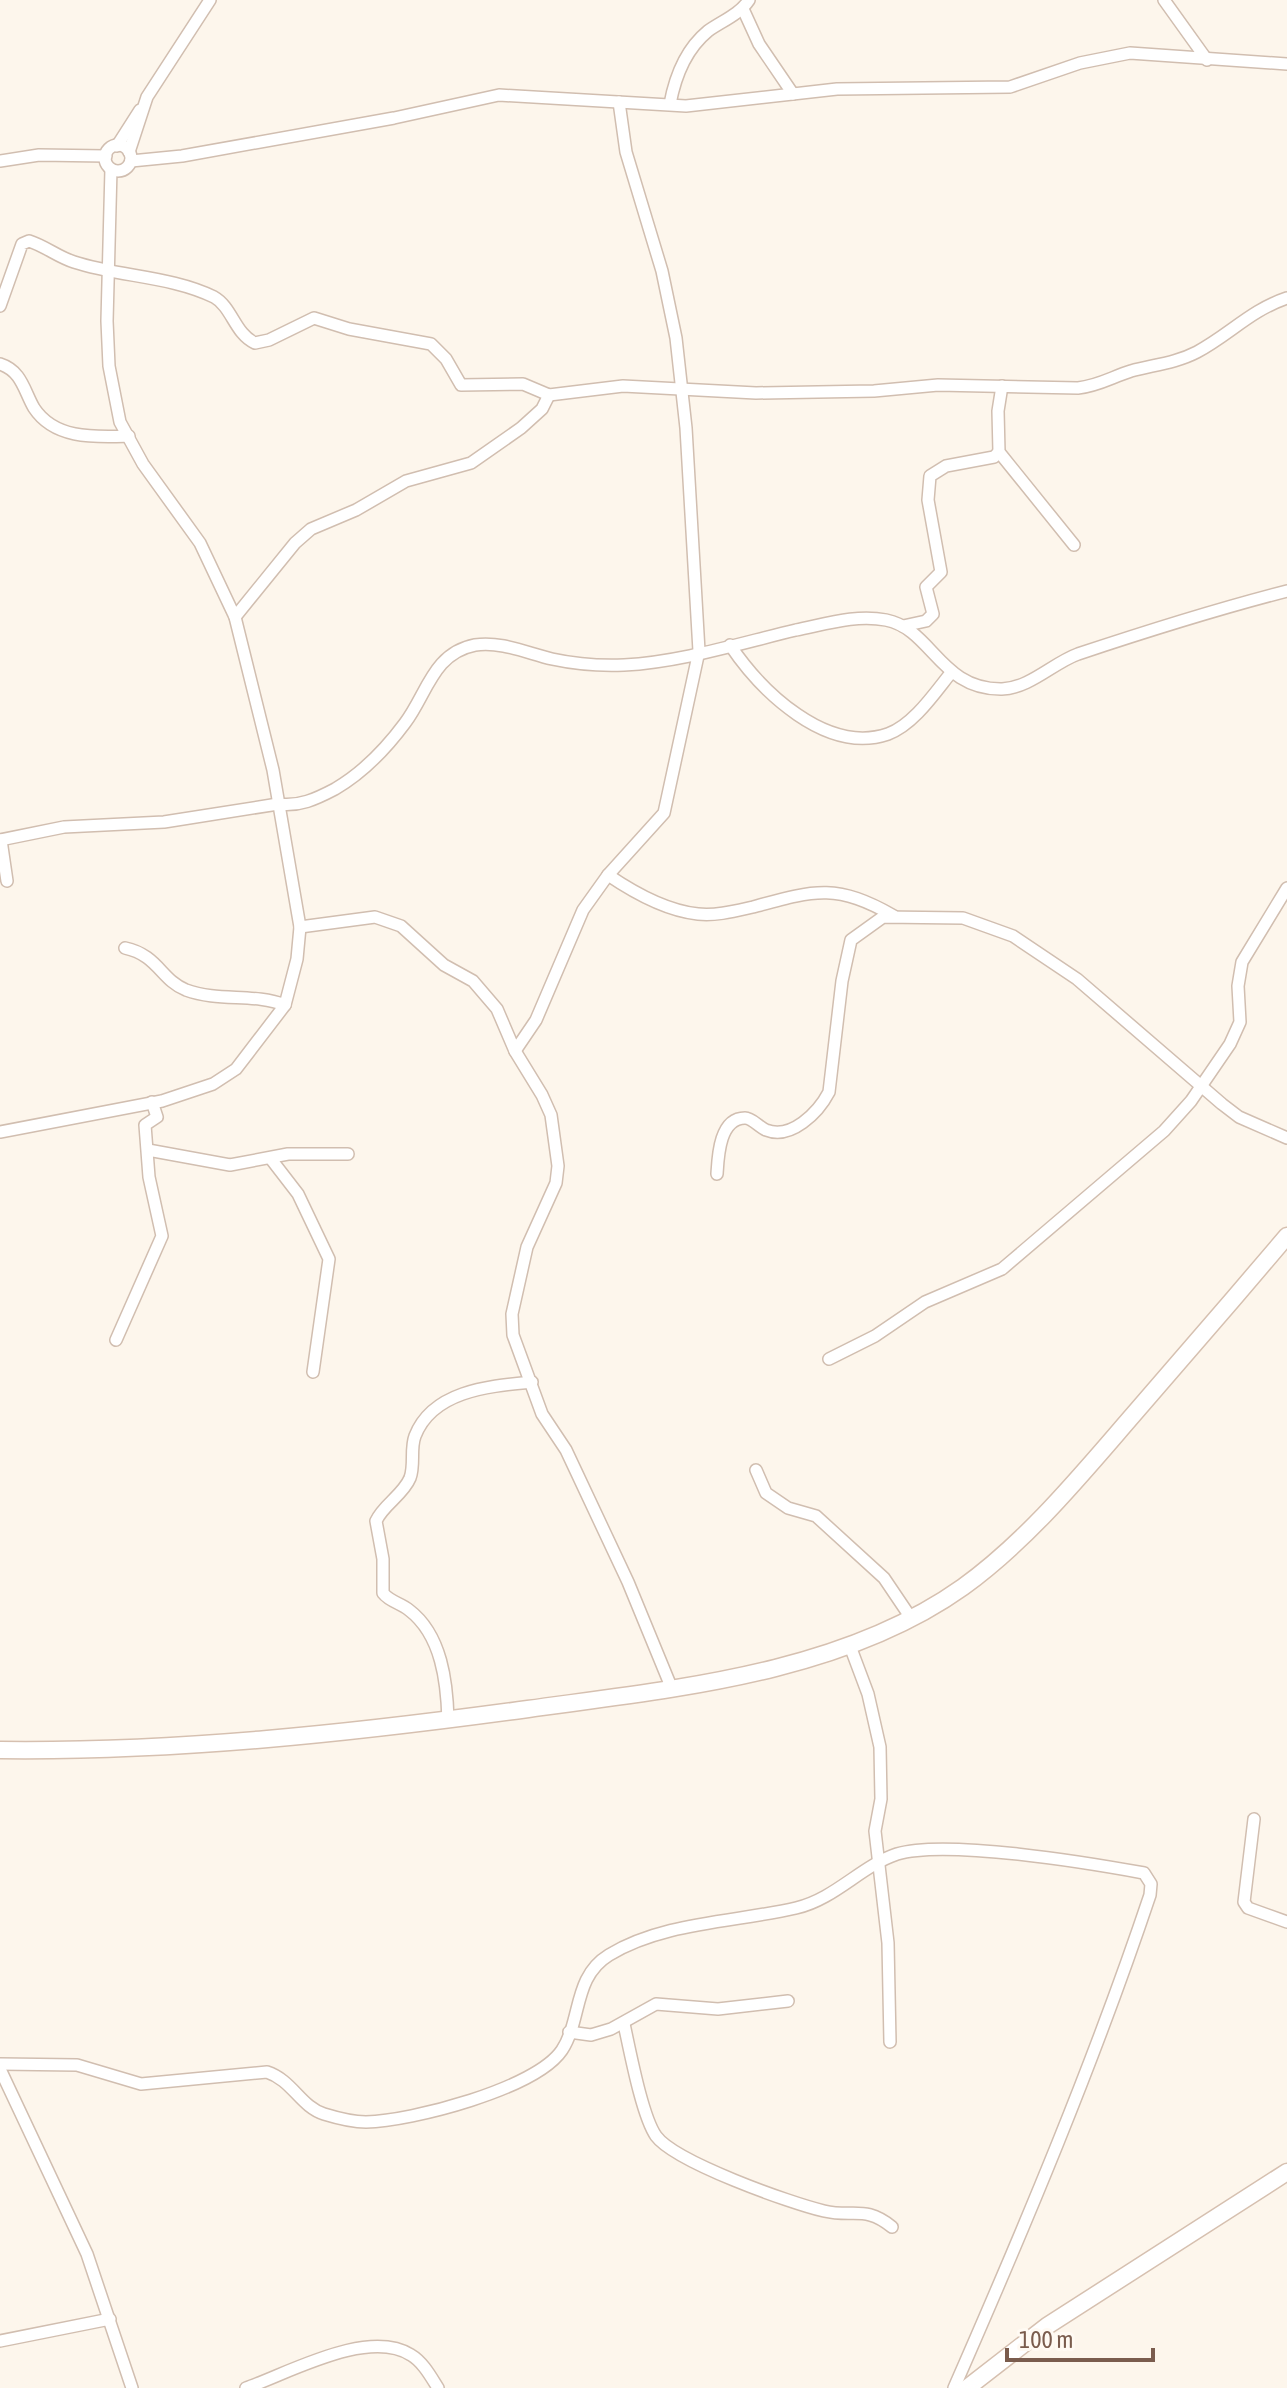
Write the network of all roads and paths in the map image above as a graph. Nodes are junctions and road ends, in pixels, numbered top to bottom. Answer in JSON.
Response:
{"nodes":[{"id":1,"x":210,"y":0,"type":"edge"},
{"id":2,"x":1164,"y":0,"type":"edge"},
{"id":3,"x":746,"y":4,"type":"edge"},
{"id":4,"x":1207,"y":60,"type":"junction"},
{"id":5,"x":1287,"y":64,"type":"edge"},
{"id":6,"x":793,"y":94,"type":"junction"},
{"id":7,"x":619,"y":102,"type":"junction"},
{"id":8,"x":670,"y":104,"type":"junction"},
{"id":9,"x":143,"y":107,"type":"junction"},
{"id":10,"x":117,"y":146,"type":"junction"},
{"id":11,"x":106,"y":156,"type":"junction"},
{"id":12,"x":0,"y":161,"type":"edge"},
{"id":13,"x":124,"y":163,"type":"junction"},
{"id":14,"x":107,"y":271,"type":"junction"},
{"id":15,"x":1287,"y":298,"type":"edge"},
{"id":16,"x":0,"y":306,"type":"edge"},
{"id":17,"x":0,"y":364,"type":"edge"},
{"id":18,"x":1002,"y":386,"type":"junction"},
{"id":19,"x":681,"y":389,"type":"junction"},
{"id":20,"x":549,"y":395,"type":"junction"},
{"id":21,"x":129,"y":436,"type":"junction"},
{"id":22,"x":999,"y":452,"type":"junction"},
{"id":23,"x":1074,"y":545,"type":"dead end"},
{"id":24,"x":1287,"y":591,"type":"edge"},
{"id":25,"x":235,"y":617,"type":"junction"},
{"id":26,"x":903,"y":626,"type":"junction"},
{"id":27,"x":730,"y":645,"type":"junction"},
{"id":28,"x":699,"y":651,"type":"junction"},
{"id":29,"x":950,"y":674,"type":"junction"},
{"id":30,"x":278,"y":804,"type":"junction"},
{"id":31,"x":0,"y":840,"type":"edge"},
{"id":32,"x":608,"y":875,"type":"junction"},
{"id":33,"x":7,"y":881,"type":"dead end"},
{"id":34,"x":1287,"y":888,"type":"edge"},
{"id":35,"x":897,"y":918,"type":"junction"},
{"id":36,"x":300,"y":927,"type":"junction"},
{"id":37,"x":125,"y":948,"type":"dead end"},
{"id":38,"x":285,"y":1005,"type":"junction"},
{"id":39,"x":515,"y":1051,"type":"junction"},
{"id":40,"x":1200,"y":1087,"type":"junction"},
{"id":41,"x":152,"y":1102,"type":"junction"},
{"id":42,"x":0,"y":1132,"type":"edge"},
{"id":43,"x":1287,"y":1138,"type":"edge"},
{"id":44,"x":148,"y":1150,"type":"junction"},
{"id":45,"x":348,"y":1154,"type":"dead end"},
{"id":46,"x":271,"y":1159,"type":"junction"},
{"id":47,"x":717,"y":1174,"type":"dead end"},
{"id":48,"x":1287,"y":1236,"type":"edge"},
{"id":49,"x":116,"y":1340,"type":"dead end"},
{"id":50,"x":829,"y":1359,"type":"dead end"},
{"id":51,"x":313,"y":1372,"type":"dead end"},
{"id":52,"x":532,"y":1382,"type":"junction"},
{"id":53,"x":756,"y":1470,"type":"dead end"},
{"id":54,"x":911,"y":1618,"type":"junction"},
{"id":55,"x":850,"y":1646,"type":"junction"},
{"id":56,"x":672,"y":1689,"type":"junction"},
{"id":57,"x":448,"y":1720,"type":"junction"},
{"id":58,"x":0,"y":1750,"type":"edge"},
{"id":59,"x":1254,"y":1819,"type":"dead end"},
{"id":60,"x":877,"y":1863,"type":"junction"},
{"id":61,"x":1287,"y":1922,"type":"edge"},
{"id":62,"x":788,"y":2001,"type":"dead end"},
{"id":63,"x":624,"y":2024,"type":"junction"},
{"id":64,"x":569,"y":2032,"type":"junction"},
{"id":65,"x":890,"y":2042,"type":"dead end"},
{"id":66,"x":0,"y":2066,"type":"edge"},
{"id":67,"x":1287,"y":2172,"type":"edge"},
{"id":68,"x":892,"y":2227,"type":"dead end"},
{"id":69,"x":110,"y":2319,"type":"junction"},
{"id":70,"x":0,"y":2341,"type":"edge"},
{"id":71,"x":132,"y":2388,"type":"edge"},
{"id":72,"x":246,"y":2388,"type":"edge"},
{"id":73,"x":438,"y":2388,"type":"edge"},
{"id":74,"x":954,"y":2388,"type":"edge"},
{"id":75,"x":967,"y":2388,"type":"edge"}],
"edges":[{"from":1,"to":9,"type":"street"},
{"from":2,"to":4,"type":"street"},
{"from":3,"to":6,"type":"street"},
{"from":3,"to":8,"type":"street"},
{"from":4,"to":5,"type":"street"},
{"from":4,"to":6,"type":"street"},
{"from":6,"to":8,"type":"street"},
{"from":7,"to":8,"type":"street"},
{"from":7,"to":13,"type":"street"},
{"from":7,"to":19,"type":"street"},
{"from":9,"to":10,"type":"street"},
{"from":9,"to":13,"type":"street"},
{"from":10,"to":11,"type":"street"},
{"from":10,"to":13,"type":"street"},
{"from":11,"to":12,"type":"street"},
{"from":11,"to":13,"type":"street"},
{"from":13,"to":14,"type":"street"},
{"from":14,"to":16,"type":"street"},
{"from":14,"to":20,"type":"street"},
{"from":14,"to":21,"type":"street"},
{"from":15,"to":18,"type":"street"},
{"from":17,"to":21,"type":"street"},
{"from":18,"to":19,"type":"street"},
{"from":18,"to":22,"type":"street"},
{"from":19,"to":20,"type":"street"},
{"from":19,"to":28,"type":"street"},
{"from":20,"to":25,"type":"street"},
{"from":21,"to":25,"type":"street"},
{"from":22,"to":23,"type":"street"},
{"from":22,"to":26,"type":"street"},
{"from":24,"to":29,"type":"street"},
{"from":25,"to":30,"type":"street"},
{"from":26,"to":27,"type":"street"},
{"from":26,"to":29,"type":"street"},
{"from":27,"to":28,"type":"street"},
{"from":27,"to":29,"type":"street"},
{"from":28,"to":30,"type":"street"},
{"from":28,"to":32,"type":"street"},
{"from":30,"to":31,"type":"street"},
{"from":30,"to":36,"type":"street"},
{"from":31,"to":33,"type":"street"},
{"from":32,"to":35,"type":"street"},
{"from":32,"to":39,"type":"street"},
{"from":34,"to":40,"type":"street"},
{"from":35,"to":40,"type":"street"},
{"from":35,"to":47,"type":"street"},
{"from":36,"to":38,"type":"street"},
{"from":36,"to":39,"type":"street"},
{"from":37,"to":38,"type":"street"},
{"from":38,"to":41,"type":"street"},
{"from":39,"to":52,"type":"street"},
{"from":40,"to":43,"type":"street"},
{"from":40,"to":50,"type":"street"},
{"from":41,"to":42,"type":"street"},
{"from":41,"to":44,"type":"street"},
{"from":44,"to":46,"type":"street"},
{"from":44,"to":49,"type":"street"},
{"from":45,"to":46,"type":"street"},
{"from":46,"to":51,"type":"street"},
{"from":48,"to":54,"type":"main road"},
{"from":52,"to":56,"type":"street"},
{"from":52,"to":57,"type":"street"},
{"from":53,"to":54,"type":"street"},
{"from":54,"to":55,"type":"main road"},
{"from":55,"to":56,"type":"main road"},
{"from":55,"to":60,"type":"street"},
{"from":56,"to":57,"type":"main road"},
{"from":57,"to":58,"type":"main road"},
{"from":59,"to":61,"type":"street"},
{"from":60,"to":64,"type":"street"},
{"from":60,"to":65,"type":"street"},
{"from":60,"to":74,"type":"street"},
{"from":62,"to":63,"type":"street"},
{"from":63,"to":64,"type":"street"},
{"from":63,"to":68,"type":"street"},
{"from":64,"to":66,"type":"street"},
{"from":66,"to":69,"type":"street"},
{"from":67,"to":75,"type":"main road"},
{"from":69,"to":70,"type":"street"},
{"from":69,"to":71,"type":"street"},
{"from":72,"to":73,"type":"street"}]}
